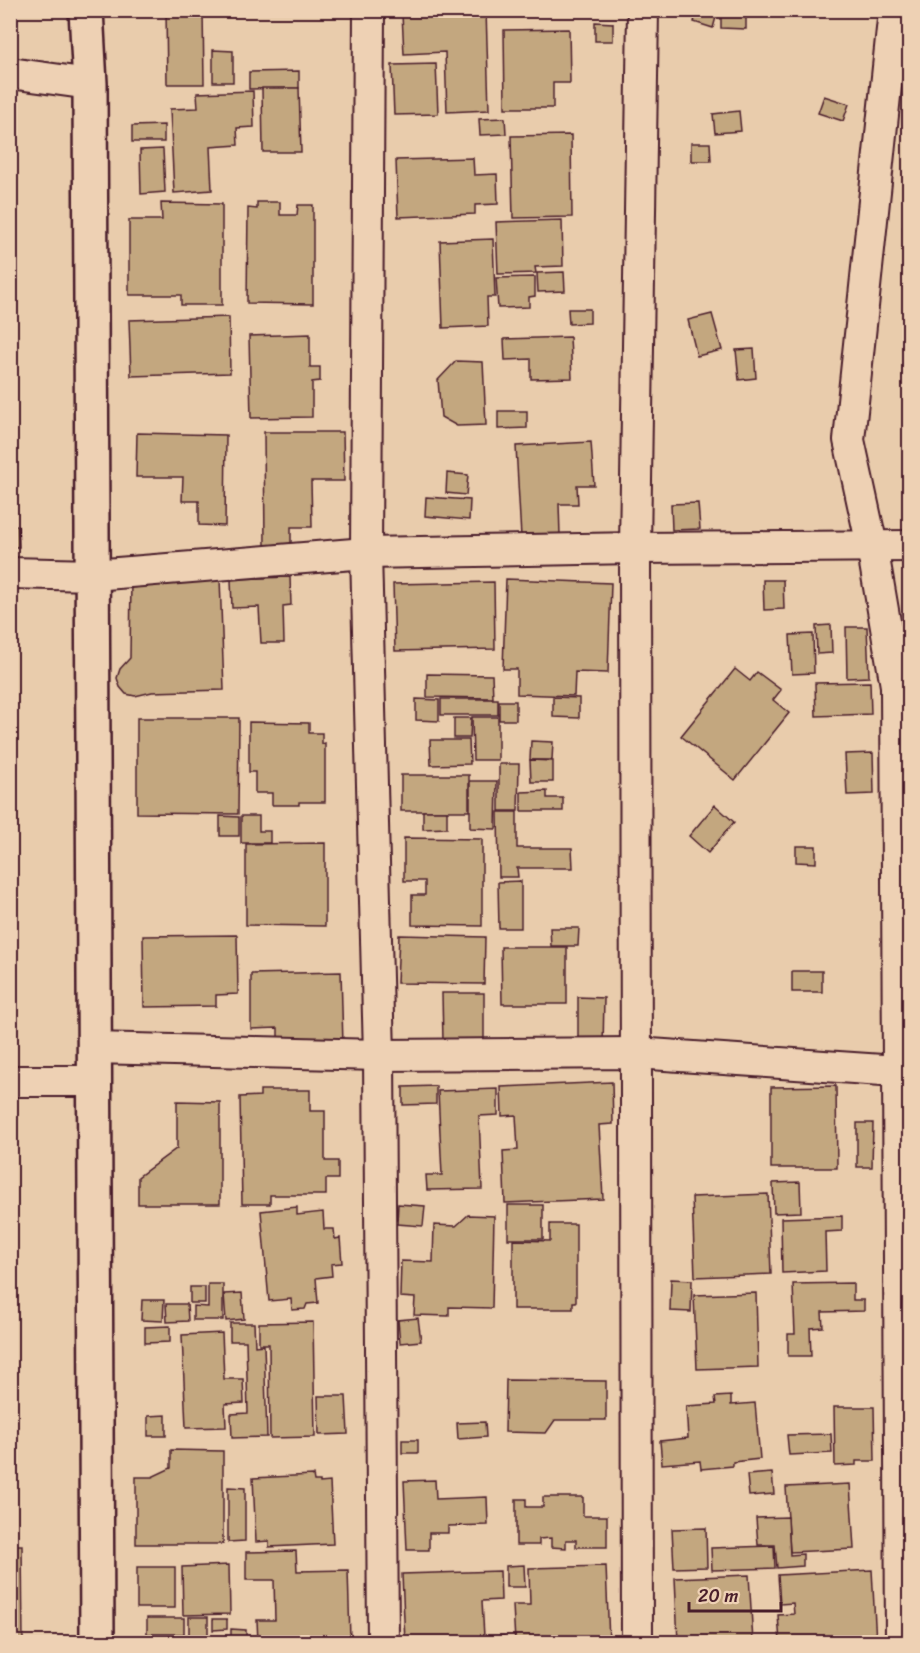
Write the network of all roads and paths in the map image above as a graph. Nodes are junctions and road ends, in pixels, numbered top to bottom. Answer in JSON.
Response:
{"nodes":[{"id":1,"x":86,"y":10,"type":"edge"},
{"id":2,"x":369,"y":10,"type":"edge"},
{"id":3,"x":643,"y":10,"type":"edge"},
{"id":4,"x":894,"y":10,"type":"edge"},
{"id":5,"x":10,"y":73,"type":"edge"},
{"id":6,"x":90,"y":84,"type":"junction"},
{"id":7,"x":872,"y":546,"type":"junction"},
{"id":8,"x":909,"y":546,"type":"edge"},
{"id":9,"x":635,"y":548,"type":"junction"},
{"id":10,"x":366,"y":553,"type":"junction"},
{"id":11,"x":10,"y":573,"type":"edge"},
{"id":12,"x":93,"y":575,"type":"junction"},
{"id":13,"x":94,"y":1048,"type":"junction"},
{"id":14,"x":636,"y":1053,"type":"junction"},
{"id":15,"x":379,"y":1055,"type":"junction"},
{"id":16,"x":903,"y":1071,"type":"edge"},
{"id":17,"x":10,"y":1081,"type":"edge"},
{"id":18,"x":94,"y":1081,"type":"junction"},
{"id":19,"x":97,"y":1642,"type":"edge"},
{"id":20,"x":383,"y":1642,"type":"edge"},
{"id":21,"x":637,"y":1642,"type":"edge"},
{"id":22,"x":901,"y":1642,"type":"edge"}],
"edges":[{"from":1,"to":6,"type":"street"},
{"from":2,"to":10,"type":"street"},
{"from":3,"to":9,"type":"street"},
{"from":4,"to":7,"type":"street"},
{"from":5,"to":6,"type":"street"},
{"from":6,"to":12,"type":"street"},
{"from":7,"to":8,"type":"street"},
{"from":7,"to":9,"type":"street"},
{"from":7,"to":16,"type":"street"},
{"from":9,"to":10,"type":"street"},
{"from":9,"to":14,"type":"street"},
{"from":10,"to":12,"type":"street"},
{"from":10,"to":15,"type":"street"},
{"from":11,"to":12,"type":"street"},
{"from":12,"to":13,"type":"street"},
{"from":13,"to":15,"type":"street"},
{"from":13,"to":18,"type":"street"},
{"from":14,"to":15,"type":"street"},
{"from":14,"to":16,"type":"street"},
{"from":14,"to":21,"type":"street"},
{"from":15,"to":20,"type":"street"},
{"from":16,"to":22,"type":"street"},
{"from":17,"to":18,"type":"street"},
{"from":18,"to":19,"type":"street"}]}
